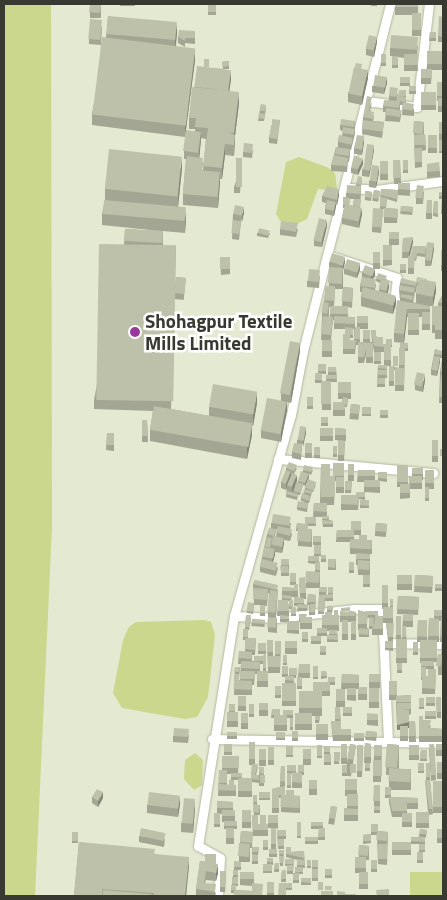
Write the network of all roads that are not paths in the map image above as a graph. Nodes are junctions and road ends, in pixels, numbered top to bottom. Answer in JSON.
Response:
{"nodes":[{"id":1,"x":390,"y":4,"type":"edge"},
{"id":2,"x":429,"y":4,"type":"edge"},
{"id":3,"x":365,"y":100,"type":"junction"},
{"id":4,"x":443,"y":181,"type":"edge"},
{"id":5,"x":344,"y":188,"type":"junction"},
{"id":6,"x":329,"y":255,"type":"junction"},
{"id":7,"x":412,"y":306,"type":"edge"},
{"id":8,"x":278,"y":459,"type":"junction"},
{"id":9,"x":433,"y":473,"type":"edge"},
{"id":10,"x":234,"y":616,"type":"junction"},
{"id":11,"x":384,"y":643,"type":"junction"},
{"id":12,"x":443,"y":644,"type":"edge"},
{"id":13,"x":212,"y":739,"type":"junction"},
{"id":14,"x":388,"y":742,"type":"junction"},
{"id":15,"x":443,"y":743,"type":"edge"},
{"id":16,"x":218,"y":896,"type":"edge"}],
"edges":[{"from":1,"to":3,"type":"street"},
{"from":2,"to":3,"type":"street"},
{"from":3,"to":5,"type":"street"},
{"from":4,"to":5,"type":"street"},
{"from":5,"to":6,"type":"street"},
{"from":6,"to":7,"type":"street"},
{"from":6,"to":8,"type":"street"},
{"from":8,"to":9,"type":"street"},
{"from":8,"to":10,"type":"street"},
{"from":10,"to":11,"type":"street"},
{"from":10,"to":13,"type":"street"},
{"from":11,"to":12,"type":"street"},
{"from":11,"to":14,"type":"street"},
{"from":13,"to":14,"type":"street"},
{"from":13,"to":16,"type":"street"},
{"from":14,"to":15,"type":"street"}]}
